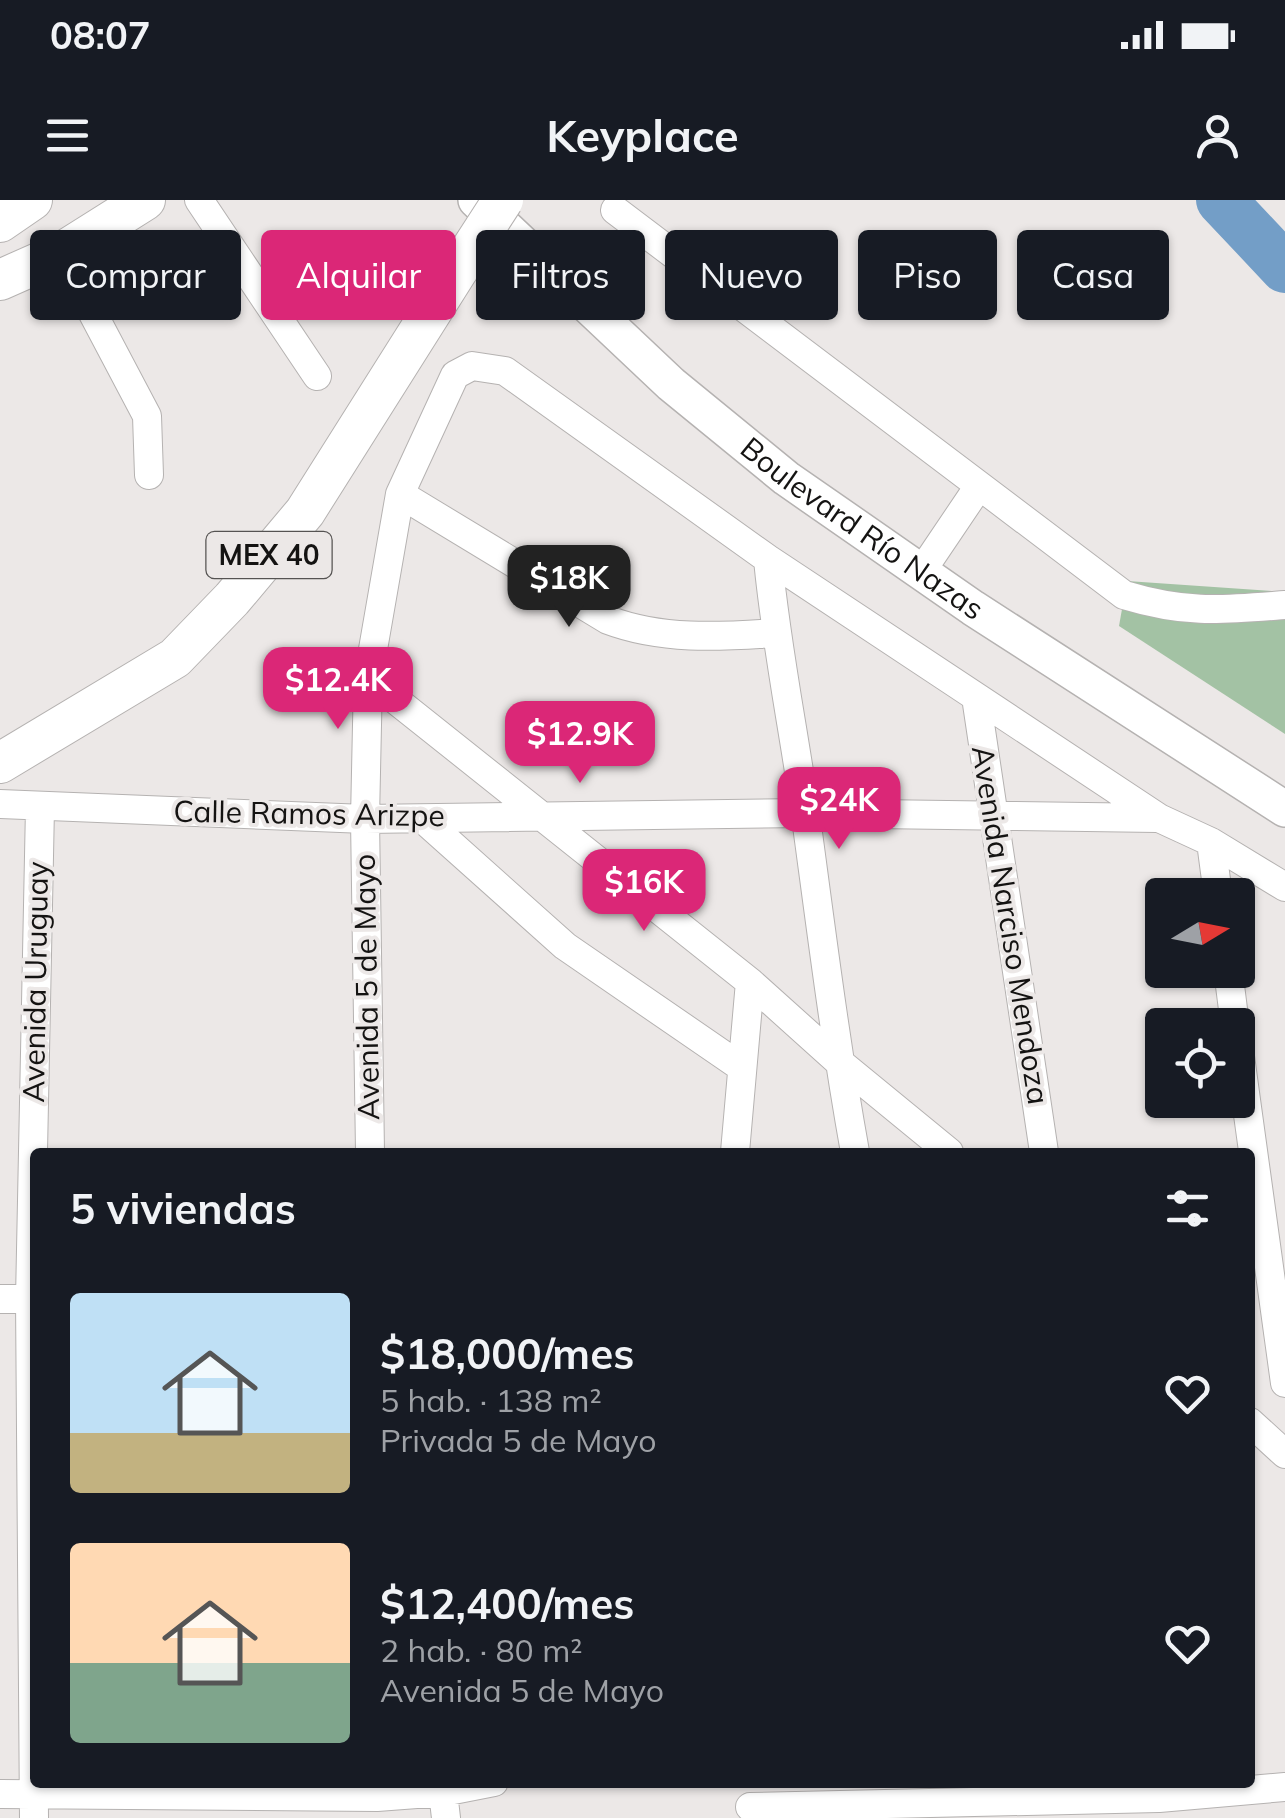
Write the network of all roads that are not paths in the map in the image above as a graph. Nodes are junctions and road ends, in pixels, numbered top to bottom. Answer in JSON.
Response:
{"nodes":[{"id":1,"x":32,"y":200,"type":"edge"},
{"id":2,"x":145,"y":200,"type":"edge"},
{"id":3,"x":199,"y":200,"type":"edge"},
{"id":4,"x":476,"y":200,"type":"edge"},
{"id":5,"x":503,"y":200,"type":"edge"},
{"id":6,"x":616,"y":210,"type":"dead end"},
{"id":7,"x":0,"y":222,"type":"edge"},
{"id":8,"x":98,"y":230,"type":"edge"},
{"id":9,"x":30,"y":267,"type":"edge"},
{"id":10,"x":0,"y":280,"type":"edge"},
{"id":11,"x":97,"y":320,"type":"edge"},
{"id":12,"x":317,"y":376,"type":"dead end"},
{"id":13,"x":150,"y":475,"type":"dead end"},
{"id":14,"x":980,"y":486,"type":"junction"},
{"id":15,"x":400,"y":494,"type":"junction"},
{"id":16,"x":768,"y":559,"type":"junction"},
{"id":17,"x":921,"y":572,"type":"junction"},
{"id":18,"x":1282,"y":605,"type":"edge"},
{"id":19,"x":774,"y":633,"type":"junction"},
{"id":20,"x":368,"y":678,"type":"junction"},
{"id":21,"x":976,"y":697,"type":"junction"},
{"id":22,"x":0,"y":763,"type":"edge"},
{"id":23,"x":0,"y":804,"type":"edge"},
{"id":24,"x":40,"y":807,"type":"junction"},
{"id":25,"x":1285,"y":809,"type":"edge"},
{"id":26,"x":805,"y":813,"type":"junction"},
{"id":27,"x":992,"y":814,"type":"junction"},
{"id":28,"x":543,"y":816,"type":"junction"},
{"id":29,"x":1158,"y":818,"type":"junction"},
{"id":30,"x":365,"y":819,"type":"junction"},
{"id":31,"x":423,"y":819,"type":"junction"},
{"id":32,"x":1211,"y":842,"type":"junction"},
{"id":33,"x":1216,"y":878,"type":"edge"},
{"id":34,"x":1285,"y":887,"type":"edge"},
{"id":35,"x":750,"y":982,"type":"junction"},
{"id":36,"x":838,"y":1061,"type":"junction"},
{"id":37,"x":741,"y":1067,"type":"junction"},
{"id":38,"x":1247,"y":1118,"type":"edge"},
{"id":39,"x":34,"y":1148,"type":"edge"},
{"id":40,"x":370,"y":1148,"type":"edge"},
{"id":41,"x":735,"y":1148,"type":"edge"},
{"id":42,"x":853,"y":1148,"type":"edge"},
{"id":43,"x":944,"y":1148,"type":"edge"},
{"id":44,"x":1043,"y":1148,"type":"edge"},
{"id":45,"x":1251,"y":1148,"type":"edge"},
{"id":46,"x":1255,"y":1185,"type":"edge"},
{"id":47,"x":0,"y":1299,"type":"edge"},
{"id":48,"x":30,"y":1299,"type":"edge"},
{"id":49,"x":1270,"y":1311,"type":"edge"},
{"id":50,"x":1285,"y":1382,"type":"edge"},
{"id":51,"x":1255,"y":1427,"type":"edge"},
{"id":52,"x":1285,"y":1454,"type":"edge"},
{"id":53,"x":1285,"y":1786,"type":"edge"},
{"id":54,"x":481,"y":1788,"type":"edge"},
{"id":55,"x":0,"y":1794,"type":"edge"},
{"id":56,"x":377,"y":1799,"type":"edge"},
{"id":57,"x":1159,"y":1799,"type":"edge"},
{"id":58,"x":967,"y":1802,"type":"edge"},
{"id":59,"x":749,"y":1803,"type":"edge"},
{"id":60,"x":445,"y":1805,"type":"edge"},
{"id":61,"x":34,"y":1807,"type":"edge"}],
"edges":[{"from":1,"to":7,"type":"highway"},
{"from":2,"to":8,"type":"highway"},
{"from":3,"to":12,"type":"street"},
{"from":4,"to":17,"type":"main road","name":"Boulevard Río Nazas"},
{"from":5,"to":22,"type":"highway","number":"MEX 40","bridge":true},
{"from":6,"to":14,"type":"street"},
{"from":9,"to":10,"type":"highway"},
{"from":11,"to":13,"type":"street"},
{"from":14,"to":17,"type":"street"},
{"from":14,"to":18,"type":"street"},
{"from":15,"to":16,"type":"street","name":"Avenida 5 de Mayo"},
{"from":15,"to":19,"type":"street"},
{"from":15,"to":20,"type":"street","name":"Avenida 5 de Mayo"},
{"from":16,"to":19,"type":"street"},
{"from":16,"to":21,"type":"street"},
{"from":17,"to":25,"type":"main road","name":"Boulevard Río Nazas"},
{"from":19,"to":26,"type":"street"},
{"from":20,"to":28,"type":"street"},
{"from":20,"to":30,"type":"street","name":"Avenida 5 de Mayo"},
{"from":21,"to":27,"type":"street","name":"Avenida Narciso Mendoza"},
{"from":21,"to":29,"type":"street"},
{"from":23,"to":24,"type":"street","name":"Calle Ramos Arizpe"},
{"from":24,"to":30,"type":"street","name":"Calle Ramos Arizpe"},
{"from":24,"to":39,"type":"street","name":"Avenida Uruguay"},
{"from":26,"to":27,"type":"street","name":"Calle Ramos Arizpe"},
{"from":26,"to":28,"type":"street","name":"Calle Ramos Arizpe"},
{"from":26,"to":36,"type":"street"},
{"from":27,"to":29,"type":"street","name":"Calle Ramos Arizpe"},
{"from":27,"to":44,"type":"street","name":"Avenida Narciso Mendoza"},
{"from":28,"to":31,"type":"street","name":"Calle Ramos Arizpe"},
{"from":28,"to":35,"type":"street"},
{"from":29,"to":32,"type":"street"},
{"from":30,"to":31,"type":"street","name":"Calle Ramos Arizpe"},
{"from":30,"to":40,"type":"street","name":"Avenida 5 de Mayo"},
{"from":31,"to":37,"type":"street"},
{"from":32,"to":33,"type":"street"},
{"from":32,"to":34,"type":"street"},
{"from":35,"to":36,"type":"street"},
{"from":35,"to":37,"type":"street"},
{"from":36,"to":42,"type":"street"},
{"from":36,"to":43,"type":"street"},
{"from":37,"to":41,"type":"street"},
{"from":38,"to":45,"type":"street"},
{"from":46,"to":49,"type":"street"},
{"from":47,"to":48,"type":"street"},
{"from":49,"to":50,"type":"street"},
{"from":51,"to":52,"type":"street"},
{"from":53,"to":57,"type":"street"},
{"from":54,"to":60,"type":"street"},
{"from":55,"to":61,"type":"street"},
{"from":56,"to":60,"type":"street"},
{"from":56,"to":61,"type":"street"},
{"from":57,"to":58,"type":"street"},
{"from":58,"to":59,"type":"street"}]}
